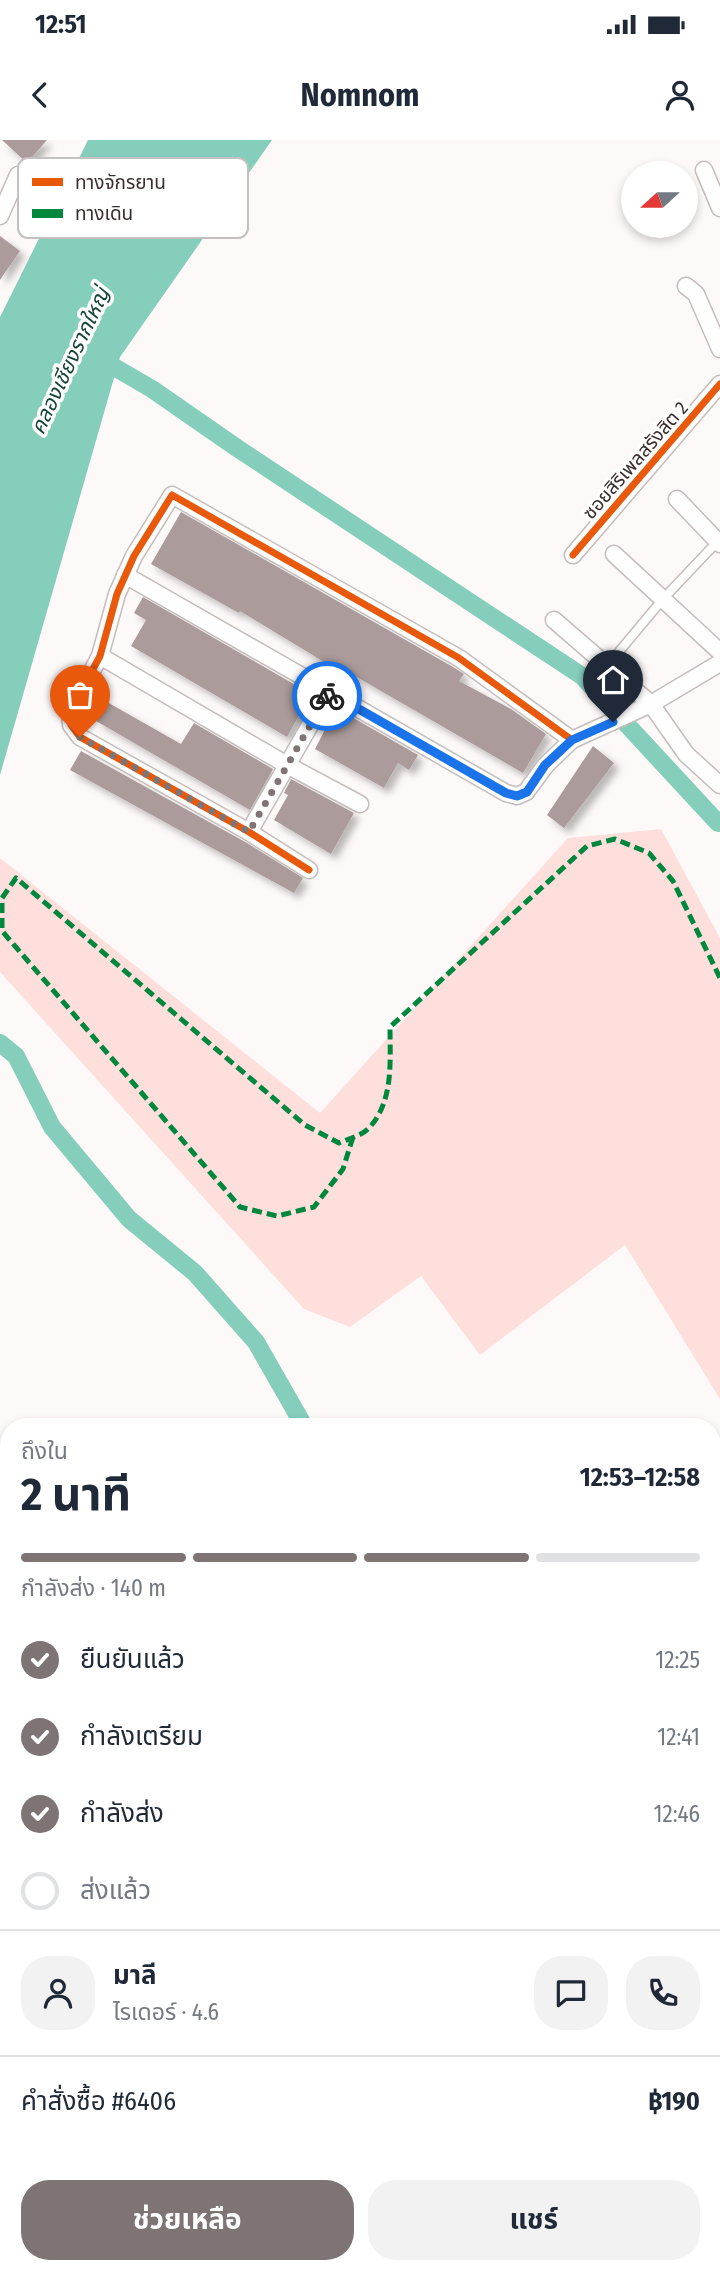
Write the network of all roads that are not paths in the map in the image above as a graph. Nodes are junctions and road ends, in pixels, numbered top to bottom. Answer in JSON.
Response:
{"nodes":[{"id":1,"x":704,"y":170,"type":"dead end"},
{"id":2,"x":18,"y":174,"type":"dead end"},
{"id":3,"x":720,"y":208,"type":"edge"},
{"id":4,"x":0,"y":216,"type":"edge"},
{"id":5,"x":686,"y":286,"type":"dead end"},
{"id":6,"x":720,"y":349,"type":"edge"},
{"id":7,"x":720,"y":384,"type":"edge"},
{"id":8,"x":677,"y":499,"type":"dead end"},
{"id":9,"x":719,"y":543,"type":"edge"},
{"id":10,"x":614,"y":554,"type":"dead end"},
{"id":11,"x":573,"y":555,"type":"dead end"},
{"id":12,"x":125,"y":575,"type":"junction"},
{"id":13,"x":663,"y":599,"type":"junction"},
{"id":14,"x":554,"y":620,"type":"dead end"},
{"id":15,"x":720,"y":652,"type":"edge"},
{"id":16,"x":100,"y":656,"type":"junction"},
{"id":17,"x":720,"y":663,"type":"edge"},
{"id":18,"x":607,"y":666,"type":"junction"},
{"id":19,"x":329,"y":692,"type":"junction"},
{"id":20,"x":651,"y":705,"type":"junction"},
{"id":21,"x":572,"y":740,"type":"junction"},
{"id":22,"x":287,"y":765,"type":"junction"},
{"id":23,"x":720,"y":785,"type":"edge"},
{"id":24,"x":360,"y":804,"type":"dead end"},
{"id":25,"x":249,"y":832,"type":"junction"},
{"id":26,"x":309,"y":870,"type":"dead end"}],
"edges":[{"from":1,"to":3,"type":"street"},
{"from":2,"to":4,"type":"street"},
{"from":5,"to":6,"type":"street"},
{"from":7,"to":11,"type":"street","name":"ซอยสิริเพลสรังสิต 2"},
{"from":8,"to":9,"type":"street"},
{"from":9,"to":13,"type":"lane"},
{"from":10,"to":13,"type":"street"},
{"from":12,"to":16,"type":"street"},
{"from":12,"to":19,"type":"street"},
{"from":12,"to":21,"type":"street"},
{"from":13,"to":15,"type":"street"},
{"from":13,"to":18,"type":"lane"},
{"from":14,"to":18,"type":"street"},
{"from":16,"to":22,"type":"street"},
{"from":16,"to":25,"type":"street"},
{"from":17,"to":20,"type":"street"},
{"from":18,"to":20,"type":"street"},
{"from":19,"to":21,"type":"street"},
{"from":19,"to":22,"type":"street"},
{"from":20,"to":21,"type":"street"},
{"from":20,"to":23,"type":"street"},
{"from":22,"to":24,"type":"street"},
{"from":22,"to":25,"type":"street"},
{"from":25,"to":26,"type":"street"}]}
